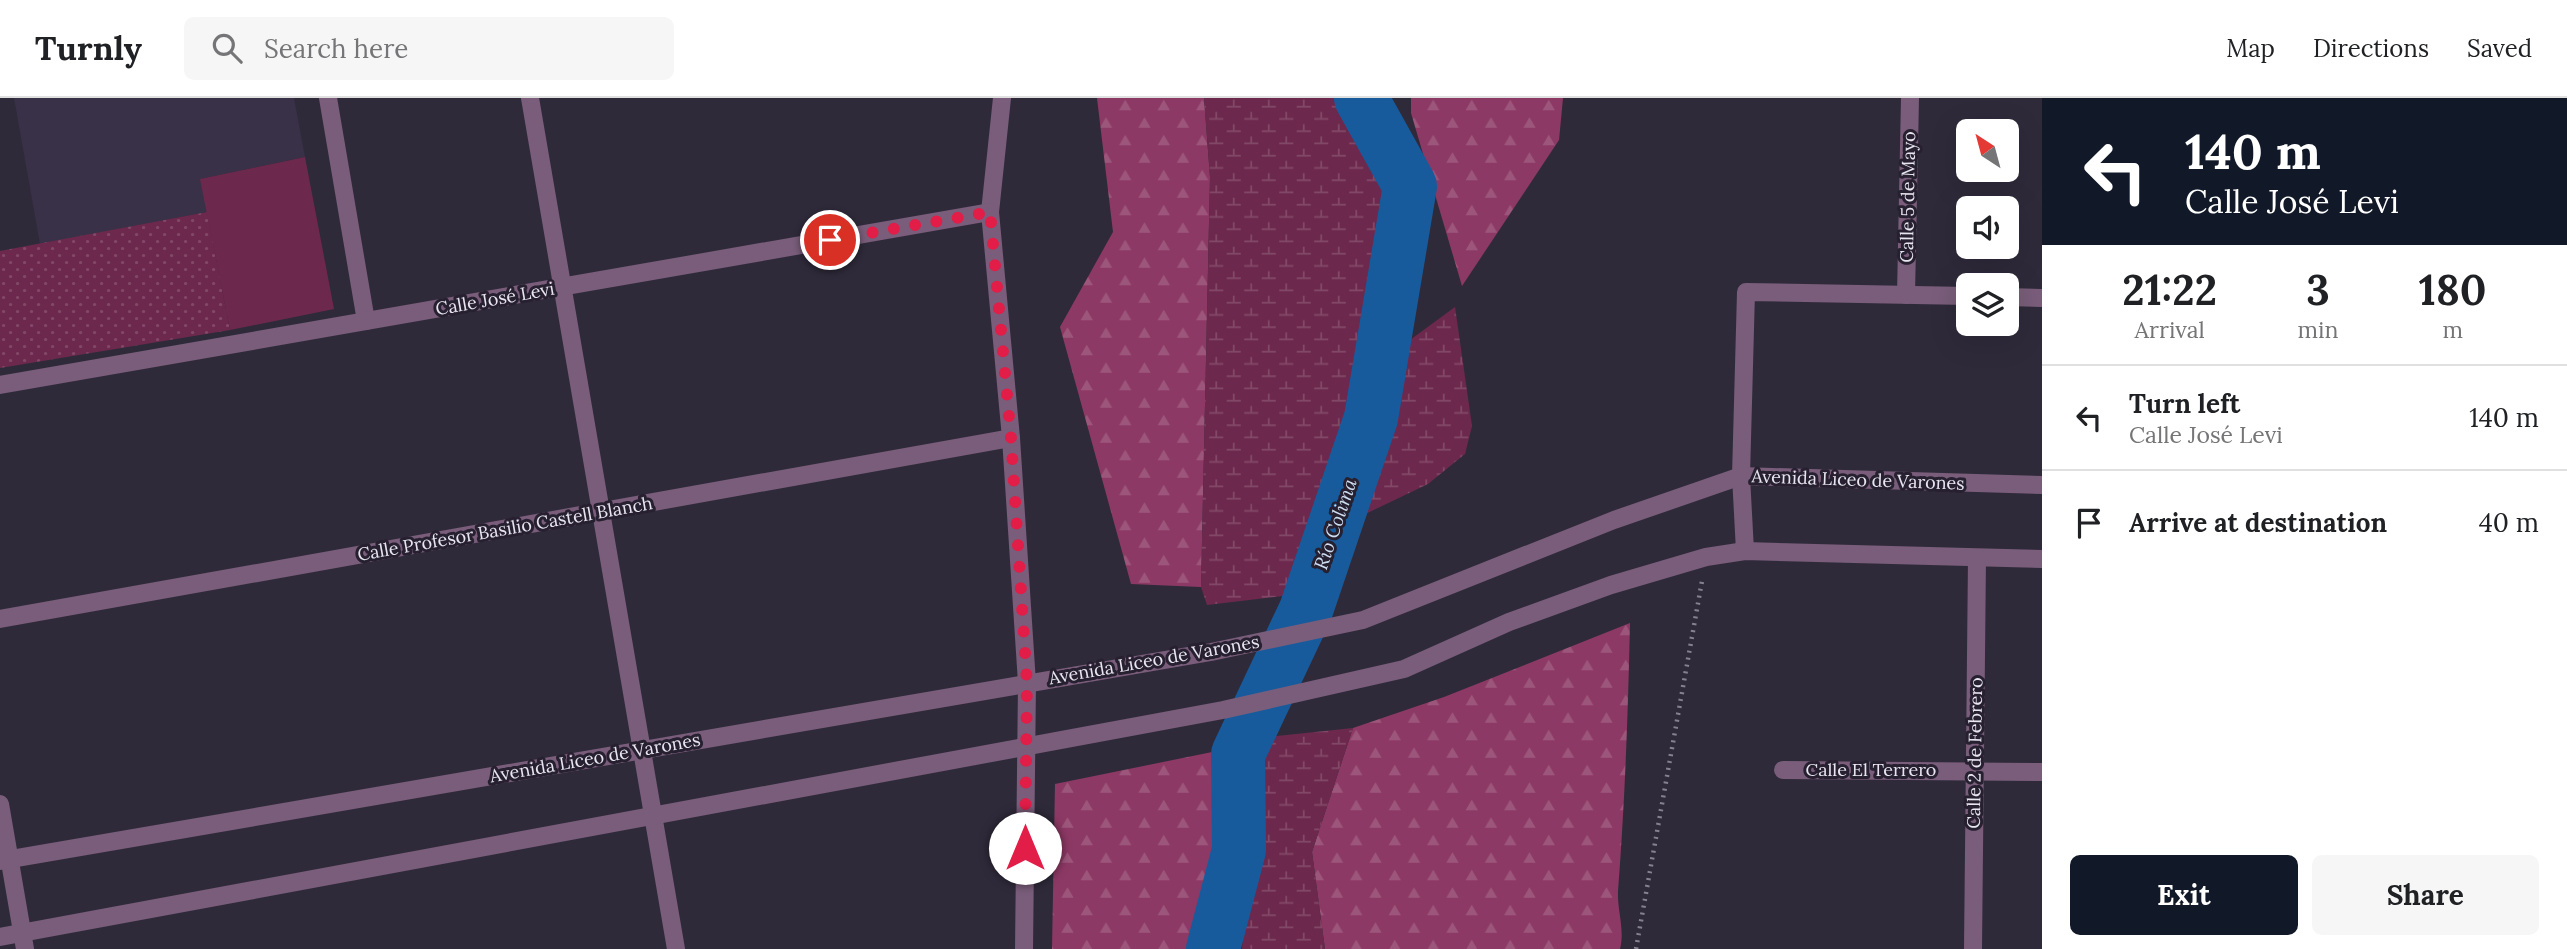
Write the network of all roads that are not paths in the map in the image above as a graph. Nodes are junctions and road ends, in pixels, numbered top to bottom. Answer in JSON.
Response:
{"nodes":[{"id":1,"x":328,"y":98,"type":"edge"},
{"id":2,"x":530,"y":98,"type":"edge"},
{"id":3,"x":1002,"y":98,"type":"edge"},
{"id":4,"x":1910,"y":98,"type":"edge"},
{"id":5,"x":990,"y":212,"type":"junction"},
{"id":6,"x":563,"y":287,"type":"junction"},
{"id":7,"x":1906,"y":295,"type":"junction"},
{"id":8,"x":1956,"y":296,"type":"edge"},
{"id":9,"x":2019,"y":297,"type":"edge"},
{"id":10,"x":2042,"y":298,"type":"edge"},
{"id":11,"x":366,"y":321,"type":"junction"},
{"id":12,"x":0,"y":386,"type":"edge"},
{"id":13,"x":1011,"y":438,"type":"junction"},
{"id":14,"x":1741,"y":476,"type":"junction"},
{"id":15,"x":2042,"y":485,"type":"edge"},
{"id":16,"x":601,"y":512,"type":"junction"},
{"id":17,"x":1745,"y":551,"type":"junction"},
{"id":18,"x":1977,"y":558,"type":"junction"},
{"id":19,"x":2042,"y":559,"type":"edge"},
{"id":20,"x":0,"y":619,"type":"edge"},
{"id":21,"x":1027,"y":683,"type":"junction"},
{"id":22,"x":1026,"y":746,"type":"junction"},
{"id":23,"x":642,"y":750,"type":"junction"},
{"id":24,"x":1783,"y":770,"type":"dead end"},
{"id":25,"x":1975,"y":771,"type":"junction"},
{"id":26,"x":2042,"y":772,"type":"edge"},
{"id":27,"x":0,"y":804,"type":"edge"},
{"id":28,"x":653,"y":816,"type":"junction"},
{"id":29,"x":5,"y":860,"type":"edge"},
{"id":30,"x":0,"y":937,"type":"edge"},
{"id":31,"x":24,"y":941,"type":"edge"},
{"id":32,"x":676,"y":949,"type":"edge"},
{"id":33,"x":1024,"y":949,"type":"edge"},
{"id":34,"x":1973,"y":949,"type":"edge"}],
"edges":[{"from":1,"to":11,"type":"street"},
{"from":2,"to":6,"type":"street"},
{"from":3,"to":5,"type":"street"},
{"from":4,"to":7,"type":"street","name":"Calle 5 de Mayo"},
{"from":5,"to":6,"type":"street","name":"Calle José Levi"},
{"from":5,"to":13,"type":"street"},
{"from":6,"to":11,"type":"street","name":"Calle José Levi"},
{"from":6,"to":16,"type":"street"},
{"from":7,"to":8,"type":"street"},
{"from":7,"to":14,"type":"street"},
{"from":9,"to":10,"type":"street"},
{"from":11,"to":12,"type":"street","name":"Calle José Levi"},
{"from":13,"to":16,"type":"street","name":"Calle Profesor Basilio Castell Blanch"},
{"from":13,"to":21,"type":"street"},
{"from":14,"to":15,"type":"street","name":"Avenida Liceo de Varones"},
{"from":14,"to":17,"type":"street"},
{"from":14,"to":21,"type":"street","name":"Avenida Liceo de Varones"},
{"from":16,"to":20,"type":"street","name":"Calle Profesor Basilio Castell Blanch"},
{"from":16,"to":23,"type":"street"},
{"from":17,"to":18,"type":"street"},
{"from":17,"to":22,"type":"street"},
{"from":18,"to":19,"type":"street"},
{"from":18,"to":25,"type":"street","name":"Calle 2 de Febrero"},
{"from":21,"to":22,"type":"street"},
{"from":21,"to":23,"type":"street","name":"Avenida Liceo de Varones"},
{"from":22,"to":28,"type":"street"},
{"from":22,"to":33,"type":"street"},
{"from":23,"to":28,"type":"street"},
{"from":23,"to":29,"type":"street","name":"Avenida Liceo de Varones"},
{"from":24,"to":25,"type":"street","name":"Calle El Terrero"},
{"from":25,"to":26,"type":"street","name":"Calle El Terrero"},
{"from":25,"to":34,"type":"street","name":"Calle 2 de Febrero"},
{"from":27,"to":29,"type":"street"},
{"from":28,"to":31,"type":"street"},
{"from":28,"to":32,"type":"street"},
{"from":29,"to":31,"type":"street"},
{"from":30,"to":31,"type":"street"}]}
